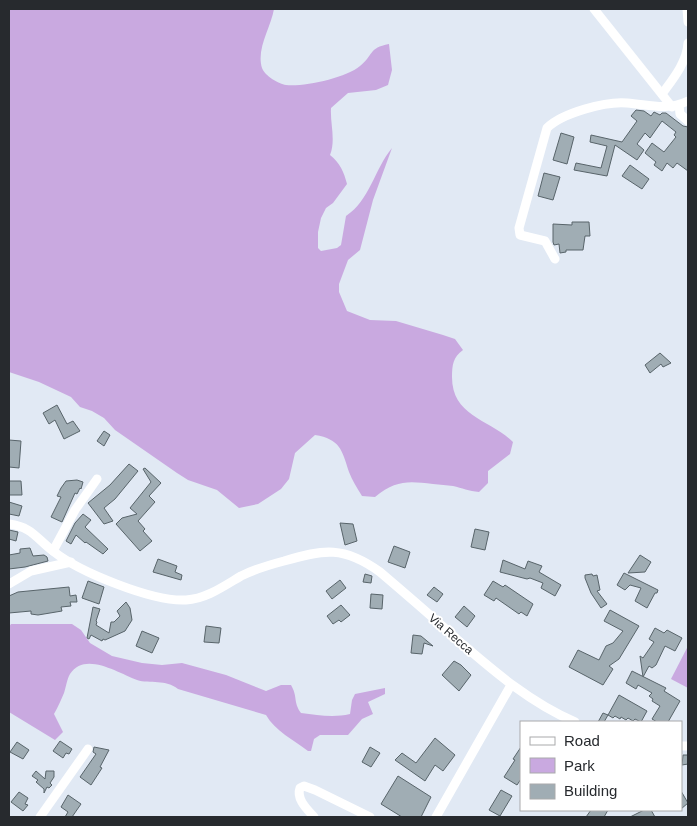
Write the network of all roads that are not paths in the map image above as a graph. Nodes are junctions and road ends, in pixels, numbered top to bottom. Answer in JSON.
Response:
{"nodes":[{"id":1,"x":594,"y":9,"type":"edge"},
{"id":2,"x":688,"y":9,"type":"edge"},
{"id":3,"x":688,"y":22,"type":"edge"},
{"id":4,"x":688,"y":43,"type":"edge"},
{"id":5,"x":662,"y":94,"type":"junction"},
{"id":6,"x":688,"y":101,"type":"edge"},
{"id":7,"x":676,"y":106,"type":"junction"},
{"id":8,"x":688,"y":121,"type":"edge"},
{"id":9,"x":555,"y":258,"type":"dead end"},
{"id":10,"x":97,"y":479,"type":"dead end"},
{"id":11,"x":9,"y":524,"type":"edge"},
{"id":12,"x":53,"y":551,"type":"junction"},
{"id":13,"x":71,"y":562,"type":"junction"},
{"id":14,"x":9,"y":584,"type":"edge"},
{"id":15,"x":511,"y":685,"type":"junction"},
{"id":16,"x":573,"y":721,"type":"edge"},
{"id":17,"x":88,"y":750,"type":"dead end"},
{"id":18,"x":40,"y":817,"type":"edge"},
{"id":19,"x":314,"y":817,"type":"edge"},
{"id":20,"x":370,"y":817,"type":"edge"},
{"id":21,"x":436,"y":817,"type":"edge"}],
"edges":[{"from":1,"to":5,"type":"street"},
{"from":2,"to":3,"type":"street"},
{"from":4,"to":5,"type":"street"},
{"from":5,"to":7,"type":"street"},
{"from":6,"to":7,"type":"street"},
{"from":7,"to":8,"type":"street"},
{"from":7,"to":9,"type":"street"},
{"from":10,"to":12,"type":"street"},
{"from":11,"to":12,"type":"street"},
{"from":12,"to":13,"type":"street"},
{"from":13,"to":14,"type":"street"},
{"from":13,"to":15,"type":"street","name":"Via Recca"},
{"from":15,"to":16,"type":"street","name":"Via Recca"},
{"from":15,"to":21,"type":"street"},
{"from":17,"to":18,"type":"street"},
{"from":19,"to":20,"type":"street"}]}
